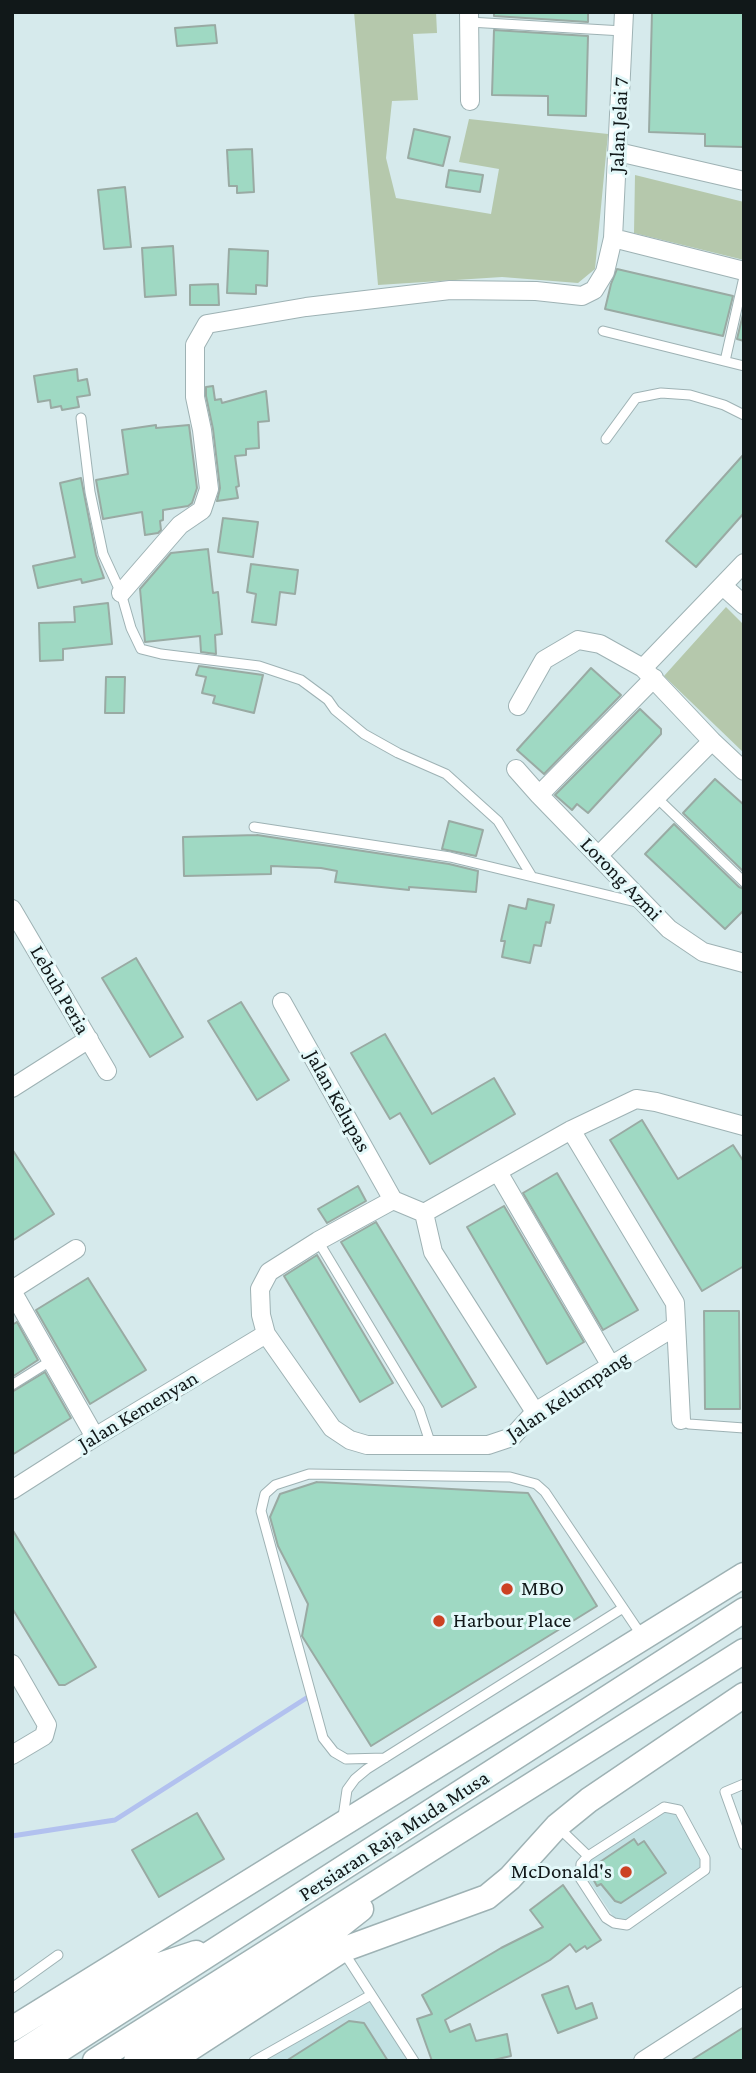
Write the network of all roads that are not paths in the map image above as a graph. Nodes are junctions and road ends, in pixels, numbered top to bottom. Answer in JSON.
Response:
{"nodes":[{"id":1,"x":624,"y":12,"type":"edge"},
{"id":2,"x":469,"y":17,"type":"edge"},
{"id":3,"x":623,"y":31,"type":"junction"},
{"id":4,"x":470,"y":101,"type":"dead end"},
{"id":5,"x":618,"y":152,"type":"junction"},
{"id":6,"x":744,"y":181,"type":"edge"},
{"id":7,"x":613,"y":238,"type":"junction"},
{"id":8,"x":744,"y":271,"type":"edge"},
{"id":9,"x":744,"y":277,"type":"edge"},
{"id":10,"x":603,"y":331,"type":"dead end"},
{"id":11,"x":724,"y":361,"type":"junction"},
{"id":12,"x":744,"y":366,"type":"edge"},
{"id":13,"x":744,"y":415,"type":"edge"},
{"id":14,"x":81,"y":418,"type":"dead end"},
{"id":15,"x":606,"y":439,"type":"dead end"},
{"id":16,"x":744,"y":563,"type":"edge"},
{"id":17,"x":723,"y":586,"type":"junction"},
{"id":18,"x":121,"y":593,"type":"junction"},
{"id":19,"x":744,"y":605,"type":"edge"},
{"id":20,"x":649,"y":673,"type":"junction"},
{"id":21,"x":518,"y":706,"type":"dead end"},
{"id":22,"x":712,"y":741,"type":"junction"},
{"id":23,"x":516,"y":769,"type":"dead end"},
{"id":24,"x":744,"y":772,"type":"edge"},
{"id":25,"x":539,"y":795,"type":"junction"},
{"id":26,"x":656,"y":797,"type":"junction"},
{"id":27,"x":254,"y":827,"type":"dead end"},
{"id":28,"x":598,"y":856,"type":"junction"},
{"id":29,"x":531,"y":875,"type":"junction"},
{"id":30,"x":744,"y":882,"type":"edge"},
{"id":31,"x":646,"y":905,"type":"junction"},
{"id":32,"x":12,"y":909,"type":"edge"},
{"id":33,"x":743,"y":961,"type":"edge"},
{"id":34,"x":282,"y":1002,"type":"dead end"},
{"id":35,"x":89,"y":1039,"type":"junction"},
{"id":36,"x":107,"y":1071,"type":"dead end"},
{"id":37,"x":12,"y":1088,"type":"edge"},
{"id":38,"x":744,"y":1126,"type":"edge"},
{"id":39,"x":571,"y":1130,"type":"junction"},
{"id":40,"x":498,"y":1172,"type":"junction"},
{"id":41,"x":393,"y":1200,"type":"junction"},
{"id":42,"x":424,"y":1213,"type":"junction"},
{"id":43,"x":318,"y":1241,"type":"junction"},
{"id":44,"x":76,"y":1250,"type":"dead end"},
{"id":45,"x":12,"y":1291,"type":"edge"},
{"id":46,"x":676,"y":1326,"type":"junction"},
{"id":47,"x":265,"y":1334,"type":"junction"},
{"id":48,"x":52,"y":1360,"type":"junction"},
{"id":49,"x":611,"y":1366,"type":"junction"},
{"id":50,"x":12,"y":1385,"type":"edge"},
{"id":51,"x":535,"y":1412,"type":"junction"},
{"id":52,"x":681,"y":1420,"type":"joint"},
{"id":53,"x":744,"y":1428,"type":"edge"},
{"id":54,"x":95,"y":1437,"type":"junction"},
{"id":55,"x":431,"y":1445,"type":"junction"},
{"id":56,"x":12,"y":1490,"type":"edge"},
{"id":57,"x":744,"y":1575,"type":"edge"},
{"id":58,"x":623,"y":1608,"type":"junction"},
{"id":59,"x":744,"y":1610,"type":"edge"},
{"id":60,"x":643,"y":1637,"type":"junction"},
{"id":61,"x":744,"y":1651,"type":"edge"},
{"id":62,"x":12,"y":1664,"type":"edge"},
{"id":63,"x":744,"y":1695,"type":"edge"},
{"id":64,"x":744,"y":1712,"type":"edge"},
{"id":65,"x":689,"y":1731,"type":"junction"},
{"id":66,"x":12,"y":1755,"type":"edge"},
{"id":67,"x":385,"y":1758,"type":"junction"},
{"id":68,"x":744,"y":1784,"type":"edge"},
{"id":69,"x":471,"y":1822,"type":"junction"},
{"id":70,"x":342,"y":1826,"type":"junction"},
{"id":71,"x":557,"y":1826,"type":"junction"},
{"id":72,"x":744,"y":1845,"type":"edge"},
{"id":73,"x":589,"y":1856,"type":"junction"},
{"id":74,"x":220,"y":1947,"type":"junction"},
{"id":75,"x":342,"y":1950,"type":"junction"},
{"id":76,"x":58,"y":1955,"type":"dead end"},
{"id":77,"x":12,"y":1988,"type":"edge"},
{"id":78,"x":371,"y":1995,"type":"junction"},
{"id":79,"x":744,"y":1996,"type":"edge"},
{"id":80,"x":12,"y":2029,"type":"edge"},
{"id":81,"x":12,"y":2058,"type":"edge"},
{"id":82,"x":46,"y":2059,"type":"edge"},
{"id":83,"x":95,"y":2061,"type":"edge"},
{"id":84,"x":136,"y":2061,"type":"edge"},
{"id":85,"x":171,"y":2061,"type":"edge"},
{"id":86,"x":254,"y":2061,"type":"edge"},
{"id":87,"x":414,"y":2061,"type":"edge"},
{"id":88,"x":643,"y":2061,"type":"edge"}],
"edges":[{"from":1,"to":3,"type":"street","name":"Jalan Jelai 7"},
{"from":2,"to":3,"type":"lane"},
{"from":2,"to":4,"type":"street"},
{"from":3,"to":5,"type":"street","name":"Jalan Jelai 7"},
{"from":5,"to":6,"type":"street"},
{"from":5,"to":7,"type":"street","name":"Jalan Jelai 7"},
{"from":7,"to":8,"type":"street"},
{"from":7,"to":18,"type":"street","name":"Jalan Jelai 7"},
{"from":9,"to":11,"type":"lane"},
{"from":10,"to":11,"type":"lane"},
{"from":11,"to":12,"type":"lane"},
{"from":13,"to":15,"type":"lane"},
{"from":14,"to":18,"type":"lane"},
{"from":16,"to":17,"type":"street"},
{"from":17,"to":19,"type":"street"},
{"from":17,"to":20,"type":"street"},
{"from":18,"to":29,"type":"lane"},
{"from":20,"to":21,"type":"street"},
{"from":20,"to":22,"type":"street"},
{"from":20,"to":25,"type":"street"},
{"from":22,"to":24,"type":"street"},
{"from":22,"to":26,"type":"street"},
{"from":23,"to":25,"type":"street","name":"Lorong Azmi"},
{"from":25,"to":28,"type":"street","name":"Lorong Azmi"},
{"from":26,"to":28,"type":"street"},
{"from":26,"to":30,"type":"lane"},
{"from":27,"to":29,"type":"lane"},
{"from":28,"to":31,"type":"street","name":"Lorong Azmi"},
{"from":29,"to":31,"type":"lane"},
{"from":31,"to":33,"type":"street","name":"Lorong Azmi"},
{"from":32,"to":35,"type":"street","name":"Lebuh Peria"},
{"from":34,"to":41,"type":"street","name":"Jalan Kelupas"},
{"from":35,"to":36,"type":"street","name":"Lebuh Peria"},
{"from":35,"to":37,"type":"street"},
{"from":38,"to":39,"type":"street"},
{"from":39,"to":40,"type":"street"},
{"from":39,"to":46,"type":"street"},
{"from":40,"to":42,"type":"street"},
{"from":40,"to":49,"type":"street"},
{"from":41,"to":42,"type":"street"},
{"from":41,"to":43,"type":"street"},
{"from":42,"to":51,"type":"street"},
{"from":43,"to":47,"type":"street"},
{"from":43,"to":55,"type":"lane"},
{"from":44,"to":45,"type":"street"},
{"from":45,"to":48,"type":"street"},
{"from":46,"to":49,"type":"street","name":"Jalan Kelumpang"},
{"from":46,"to":52,"type":"street"},
{"from":47,"to":54,"type":"street","name":"Jalan Kemenyan"},
{"from":47,"to":55,"type":"street","name":"Jalan Kelumpang"},
{"from":48,"to":50,"type":"lane"},
{"from":48,"to":54,"type":"street"},
{"from":49,"to":51,"type":"street","name":"Jalan Kelumpang"},
{"from":51,"to":55,"type":"street","name":"Jalan Kelumpang"},
{"from":52,"to":53,"type":"lane"},
{"from":54,"to":56,"type":"street","name":"Jalan Kemenyan"},
{"from":57,"to":60,"type":"main road"},
{"from":58,"to":60,"type":"lane"},
{"from":58,"to":67,"type":"lane"},
{"from":58,"to":67,"type":"lane"},
{"from":59,"to":74,"type":"main road","name":"Persiaran Raja Muda Musa"},
{"from":60,"to":70,"type":"main road"},
{"from":61,"to":69,"type":"main road","name":"Persiaran Raja Muda Musa"},
{"from":62,"to":66,"type":"street"},
{"from":63,"to":65,"type":"main road"},
{"from":64,"to":65,"type":"main road"},
{"from":65,"to":71,"type":"main road"},
{"from":67,"to":70,"type":"lane"},
{"from":68,"to":72,"type":"lane"},
{"from":69,"to":83,"type":"main road","name":"Persiaran Raja Muda Musa"},
{"from":69,"to":84,"type":"main road"},
{"from":70,"to":80,"type":"main road"},
{"from":71,"to":73,"type":"lane"},
{"from":71,"to":75,"type":"main road"},
{"from":73,"to":73,"type":"lane"},
{"from":74,"to":81,"type":"main road"},
{"from":74,"to":82,"type":"main road","name":"Persiaran Raja Muda Musa"},
{"from":75,"to":78,"type":"lane"},
{"from":75,"to":85,"type":"main road"},
{"from":76,"to":77,"type":"lane"},
{"from":78,"to":86,"type":"lane"},
{"from":78,"to":87,"type":"lane"},
{"from":79,"to":88,"type":"street"}]}
